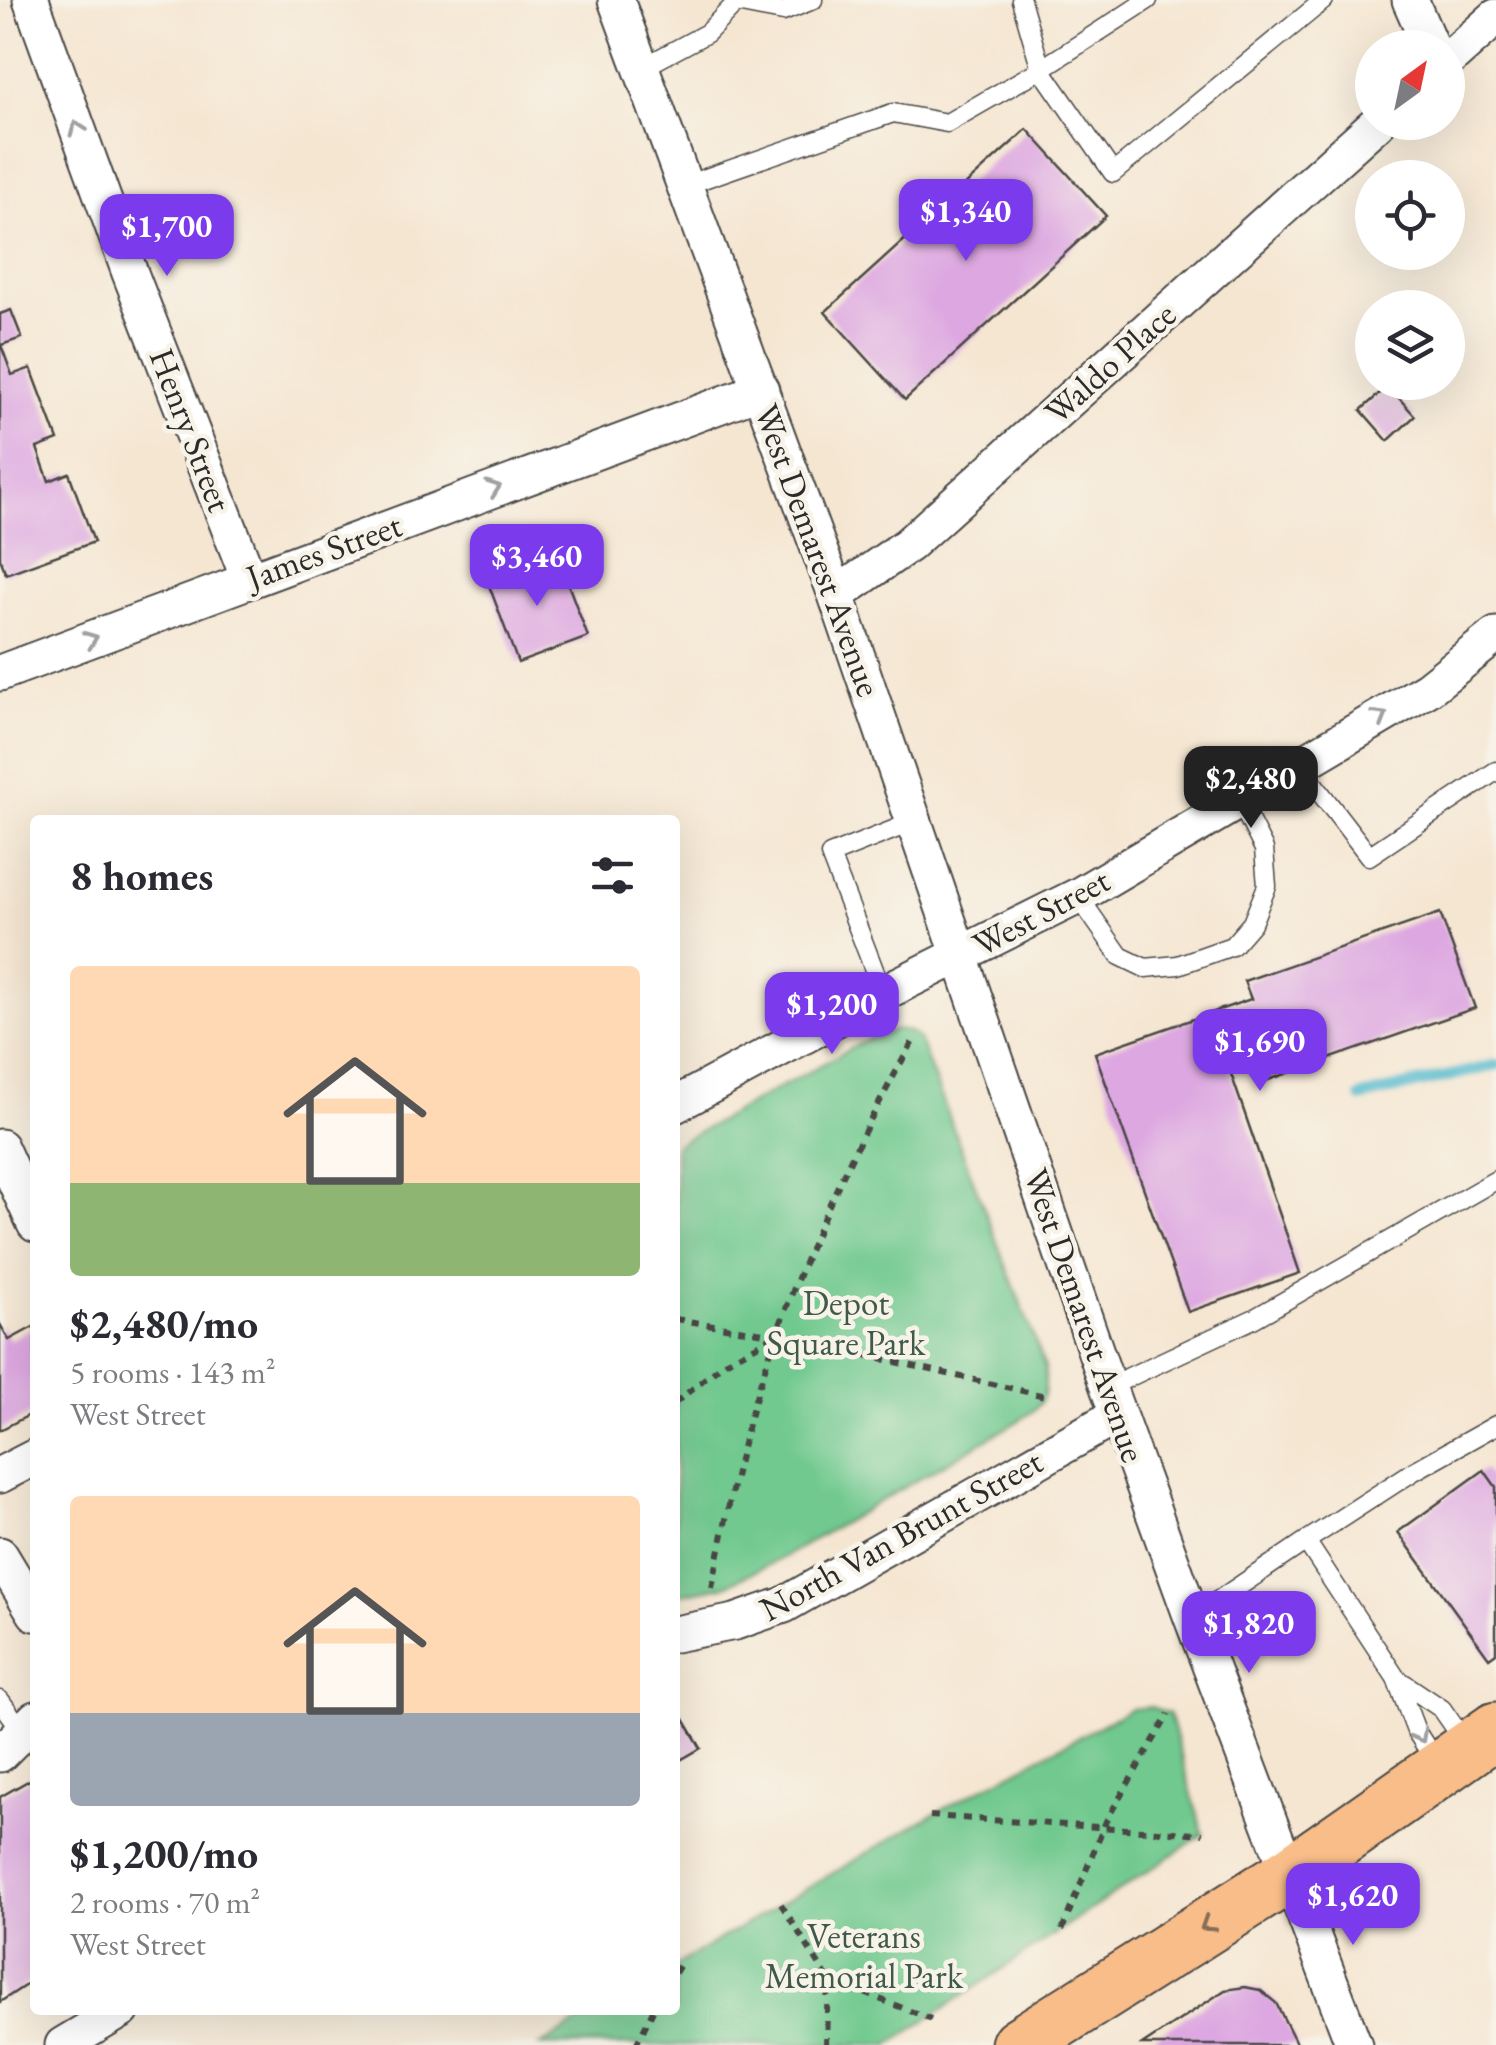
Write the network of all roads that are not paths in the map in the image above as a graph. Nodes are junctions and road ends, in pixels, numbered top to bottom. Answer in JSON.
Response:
{"nodes":[{"id":1,"x":30,"y":0,"type":"edge"},
{"id":2,"x":616,"y":0,"type":"edge"},
{"id":3,"x":814,"y":0,"type":"edge"},
{"id":4,"x":1021,"y":0,"type":"edge"},
{"id":5,"x":1148,"y":0,"type":"edge"},
{"id":6,"x":1324,"y":0,"type":"edge"},
{"id":7,"x":1410,"y":0,"type":"edge"},
{"id":8,"x":736,"y":2,"type":"edge"},
{"id":9,"x":1496,"y":17,"type":"edge"},
{"id":10,"x":1424,"y":30,"type":"edge"},
{"id":11,"x":1465,"y":45,"type":"edge"},
{"id":12,"x":640,"y":69,"type":"junction"},
{"id":13,"x":1041,"y":70,"type":"junction"},
{"id":14,"x":1358,"y":140,"type":"edge"},
{"id":15,"x":683,"y":186,"type":"junction"},
{"id":16,"x":762,"y":390,"type":"junction"},
{"id":17,"x":249,"y":579,"type":"junction"},
{"id":18,"x":836,"y":595,"type":"junction"},
{"id":19,"x":1496,"y":635,"type":"edge"},
{"id":20,"x":0,"y":673,"type":"edge"},
{"id":21,"x":1299,"y":765,"type":"junction"},
{"id":22,"x":1496,"y":771,"type":"edge"},
{"id":23,"x":1239,"y":800,"type":"junction"},
{"id":24,"x":913,"y":822,"type":"junction"},
{"id":25,"x":1078,"y":896,"type":"junction"},
{"id":26,"x":961,"y":954,"type":"junction"},
{"id":27,"x":883,"y":993,"type":"junction"},
{"id":28,"x":680,"y":1101,"type":"edge"},
{"id":29,"x":0,"y":1147,"type":"edge"},
{"id":30,"x":1496,"y":1180,"type":"edge"},
{"id":31,"x":30,"y":1213,"type":"edge"},
{"id":32,"x":1113,"y":1401,"type":"junction"},
{"id":33,"x":1496,"y":1425,"type":"edge"},
{"id":34,"x":30,"y":1460,"type":"edge"},
{"id":35,"x":0,"y":1475,"type":"edge"},
{"id":36,"x":1306,"y":1541,"type":"junction"},
{"id":37,"x":0,"y":1555,"type":"edge"},
{"id":38,"x":30,"y":1604,"type":"edge"},
{"id":39,"x":1192,"y":1618,"type":"junction"},
{"id":40,"x":680,"y":1633,"type":"edge"},
{"id":41,"x":1396,"y":1678,"type":"junction"},
{"id":42,"x":0,"y":1700,"type":"edge"},
{"id":43,"x":20,"y":1735,"type":"edge"},
{"id":44,"x":1469,"y":1750,"type":"edge"},
{"id":45,"x":1290,"y":1874,"type":"junction"},
{"id":46,"x":114,"y":2015,"type":"edge"},
{"id":47,"x":64,"y":2045,"type":"edge"},
{"id":48,"x":1019,"y":2045,"type":"edge"},
{"id":49,"x":1354,"y":2045,"type":"edge"}],
"edges":[{"from":17,"to":1,"type":"street","name":"Henry Street","one_way":true},
{"from":2,"to":12,"type":"street","name":"West Demarest Avenue"},
{"from":3,"to":8,"type":"lane"},
{"from":4,"to":13,"type":"lane"},
{"from":5,"to":13,"type":"lane"},
{"from":6,"to":13,"type":"lane"},
{"from":7,"to":10,"type":"street"},
{"from":8,"to":12,"type":"lane"},
{"from":9,"to":11,"type":"street"},
{"from":12,"to":15,"type":"street","name":"West Demarest Avenue"},
{"from":13,"to":15,"type":"lane"},
{"from":14,"to":18,"type":"street","name":"Waldo Place"},
{"from":15,"to":16,"type":"street","name":"West Demarest Avenue"},
{"from":17,"to":16,"type":"street","name":"James Street","one_way":true},
{"from":16,"to":18,"type":"street","name":"West Demarest Avenue"},
{"from":20,"to":17,"type":"street","name":"James Street","one_way":true},
{"from":18,"to":24,"type":"street","name":"West Demarest Avenue"},
{"from":21,"to":19,"type":"street","name":"West Street","one_way":true},
{"from":21,"to":22,"type":"lane"},
{"from":21,"to":23,"type":"street","name":"West Street"},
{"from":23,"to":25,"type":"street","name":"West Street"},
{"from":23,"to":25,"type":"lane"},
{"from":24,"to":26,"type":"street","name":"West Demarest Avenue"},
{"from":24,"to":27,"type":"lane"},
{"from":25,"to":26,"type":"street","name":"West Street"},
{"from":26,"to":27,"type":"street","name":"West Street"},
{"from":26,"to":32,"type":"street","name":"West Demarest Avenue"},
{"from":27,"to":28,"type":"street","name":"West Street"},
{"from":29,"to":31,"type":"street"},
{"from":30,"to":32,"type":"lane"},
{"from":32,"to":39,"type":"street","name":"West Demarest Avenue"},
{"from":32,"to":40,"type":"street","name":"North Van Brunt Street"},
{"from":33,"to":36,"type":"lane"},
{"from":34,"to":35,"type":"street"},
{"from":36,"to":39,"type":"lane"},
{"from":36,"to":41,"type":"lane"},
{"from":37,"to":38,"type":"street"},
{"from":39,"to":45,"type":"street","name":"West Demarest Avenue"},
{"from":41,"to":44,"type":"lane"},
{"from":41,"to":44,"type":"lane","one_way":true},
{"from":42,"to":43,"type":"lane"},
{"from":44,"to":45,"type":"main road"},
{"from":45,"to":48,"type":"main road","one_way":true},
{"from":45,"to":49,"type":"street","name":"West Demarest Avenue"},
{"from":46,"to":47,"type":"street"}]}
